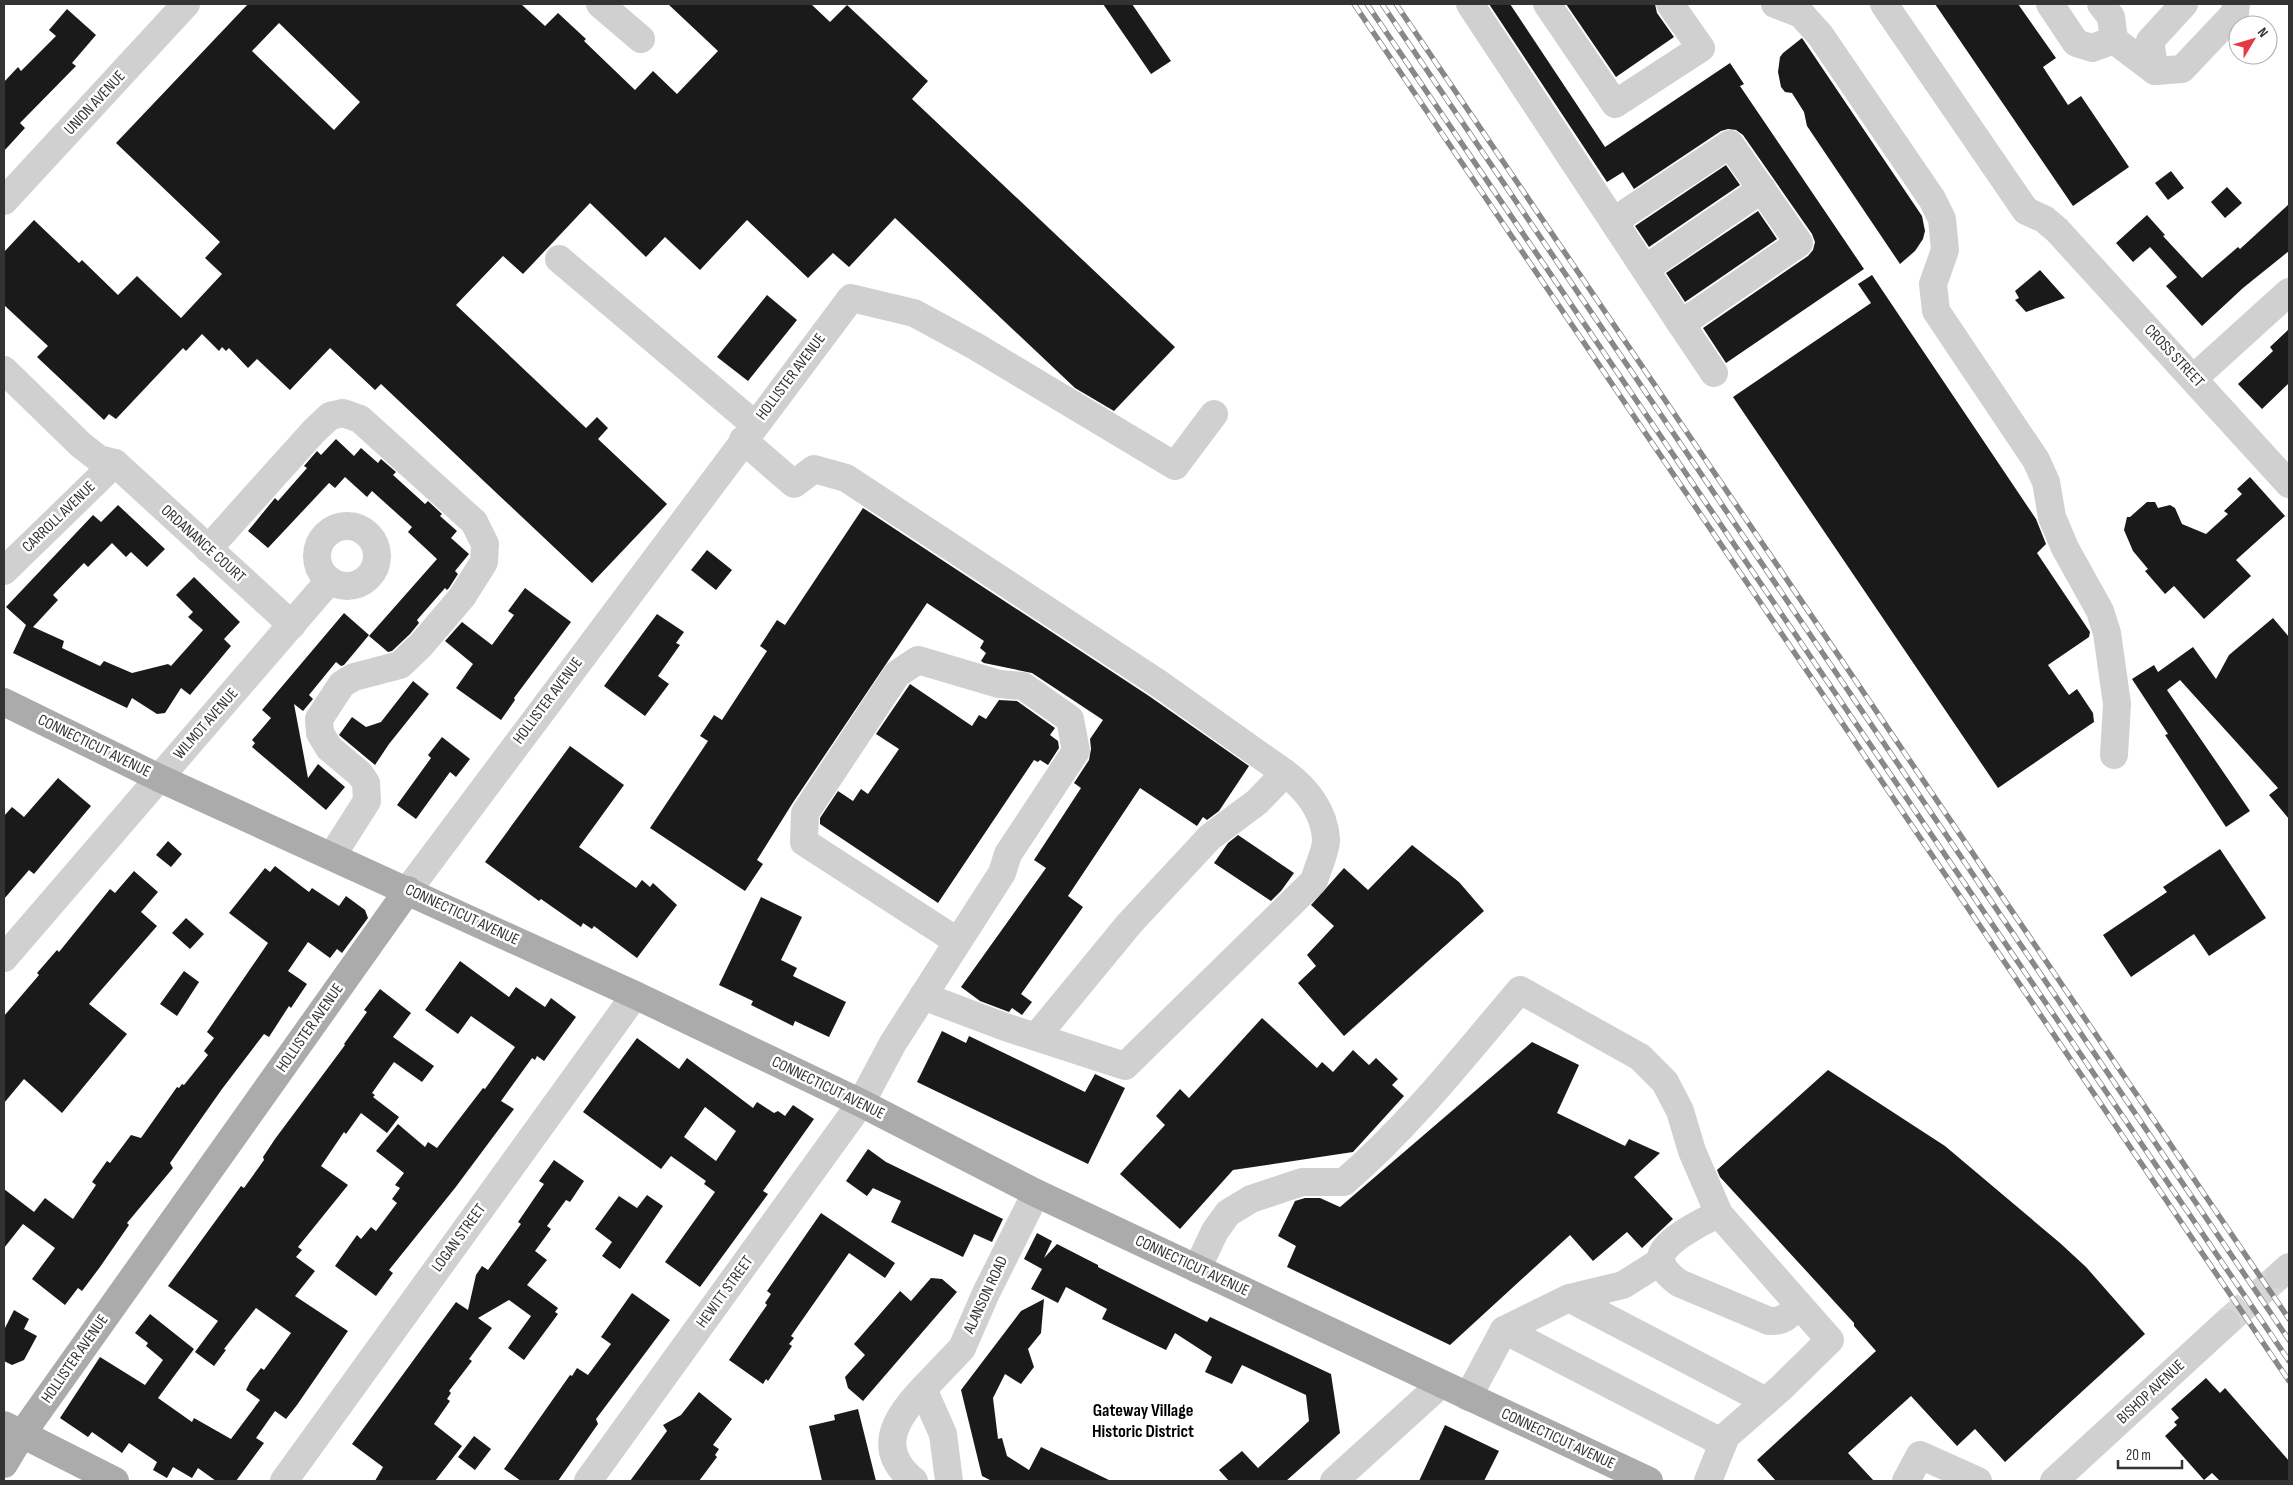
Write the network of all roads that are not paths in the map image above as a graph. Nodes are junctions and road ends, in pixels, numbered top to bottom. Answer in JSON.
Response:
{"nodes":[{"id":1,"x":186,"y":4,"type":"edge"},
{"id":2,"x":600,"y":4,"type":"edge"},
{"id":3,"x":1470,"y":4,"type":"edge"},
{"id":4,"x":1547,"y":4,"type":"edge"},
{"id":5,"x":1670,"y":4,"type":"edge"},
{"id":6,"x":1775,"y":4,"type":"edge"},
{"id":7,"x":1884,"y":4,"type":"edge"},
{"id":8,"x":2050,"y":4,"type":"edge"},
{"id":9,"x":2101,"y":4,"type":"edge"},
{"id":10,"x":2184,"y":4,"type":"edge"},
{"id":11,"x":2236,"y":4,"type":"edge"},
{"id":12,"x":641,"y":39,"type":"dead end"},
{"id":13,"x":2114,"y":40,"type":"junction"},
{"id":14,"x":2156,"y":71,"type":"junction"},
{"id":15,"x":1762,"y":189,"type":"junction"},
{"id":16,"x":4,"y":201,"type":"edge"},
{"id":17,"x":1614,"y":221,"type":"junction"},
{"id":18,"x":559,"y":259,"type":"dead end"},
{"id":19,"x":1645,"y":269,"type":"junction"},
{"id":20,"x":2289,"y":292,"type":"edge"},
{"id":21,"x":1681,"y":324,"type":"junction"},
{"id":22,"x":4,"y":370,"type":"edge"},
{"id":23,"x":1714,"y":373,"type":"dead end"},
{"id":24,"x":2194,"y":378,"type":"junction"},
{"id":25,"x":1214,"y":414,"type":"dead end"},
{"id":26,"x":749,"y":432,"type":"junction"},
{"id":27,"x":115,"y":463,"type":"junction"},
{"id":28,"x":2289,"y":484,"type":"edge"},
{"id":29,"x":208,"y":549,"type":"junction"},
{"id":30,"x":4,"y":571,"type":"edge"},
{"id":31,"x":329,"y":581,"type":"dead end"},
{"id":32,"x":292,"y":625,"type":"junction"},
{"id":33,"x":4,"y":702,"type":"edge"},
{"id":34,"x":2114,"y":755,"type":"dead end"},
{"id":35,"x":1285,"y":773,"type":"junction"},
{"id":36,"x":159,"y":778,"type":"junction"},
{"id":37,"x":332,"y":856,"type":"junction"},
{"id":38,"x":408,"y":890,"type":"junction"},
{"id":39,"x":957,"y":941,"type":"junction"},
{"id":40,"x":4,"y":958,"type":"edge"},
{"id":41,"x":635,"y":995,"type":"junction"},
{"id":42,"x":923,"y":996,"type":"junction"},
{"id":43,"x":1036,"y":1037,"type":"junction"},
{"id":44,"x":862,"y":1103,"type":"junction"},
{"id":45,"x":1036,"y":1193,"type":"junction"},
{"id":46,"x":1719,"y":1214,"type":"junction"},
{"id":47,"x":1662,"y":1261,"type":"junction"},
{"id":48,"x":1197,"y":1269,"type":"junction"},
{"id":49,"x":1569,"y":1298,"type":"junction"},
{"id":50,"x":1799,"y":1305,"type":"junction"},
{"id":51,"x":2226,"y":1323,"type":"tunnel mouth"},
{"id":52,"x":1504,"y":1330,"type":"junction"},
{"id":53,"x":1441,"y":1384,"type":"junction"},
{"id":54,"x":923,"y":1389,"type":"junction"},
{"id":55,"x":1468,"y":1397,"type":"junction"},
{"id":56,"x":1766,"y":1401,"type":"junction"},
{"id":57,"x":13,"y":1429,"type":"edge"},
{"id":58,"x":1723,"y":1443,"type":"junction"},
{"id":59,"x":4,"y":1464,"type":"edge"},
{"id":60,"x":115,"y":1481,"type":"edge"},
{"id":61,"x":284,"y":1481,"type":"edge"},
{"id":62,"x":588,"y":1481,"type":"edge"},
{"id":63,"x":914,"y":1481,"type":"edge"},
{"id":64,"x":949,"y":1481,"type":"edge"},
{"id":65,"x":1334,"y":1481,"type":"edge"},
{"id":66,"x":1649,"y":1481,"type":"edge"},
{"id":67,"x":1708,"y":1481,"type":"edge"},
{"id":68,"x":1906,"y":1481,"type":"edge"},
{"id":69,"x":1978,"y":1481,"type":"edge"},
{"id":70,"x":2054,"y":1481,"type":"edge"}],
"edges":[{"from":1,"to":16,"type":"street","name":"UNION AVENUE"},
{"from":2,"to":12,"type":"street"},
{"from":3,"to":17,"type":"street"},
{"from":4,"to":5,"type":"street"},
{"from":6,"to":34,"type":"street"},
{"from":7,"to":24,"type":"street","name":"CROSS STREET"},
{"from":8,"to":13,"type":"street"},
{"from":9,"to":13,"type":"street"},
{"from":10,"to":14,"type":"street"},
{"from":11,"to":14,"type":"street"},
{"from":13,"to":14,"type":"street"},
{"from":15,"to":17,"type":"street"},
{"from":15,"to":19,"type":"street"},
{"from":15,"to":21,"type":"street"},
{"from":17,"to":19,"type":"street"},
{"from":18,"to":26,"type":"street"},
{"from":19,"to":21,"type":"street"},
{"from":20,"to":24,"type":"street"},
{"from":21,"to":23,"type":"street"},
{"from":22,"to":27,"type":"street"},
{"from":24,"to":28,"type":"street","name":"CROSS STREET"},
{"from":25,"to":26,"type":"street","name":"HOLLISTER AVENUE"},
{"from":26,"to":35,"type":"street"},
{"from":26,"to":38,"type":"street","name":"HOLLISTER AVENUE"},
{"from":27,"to":29,"type":"street","name":"ORDANANCE COURT"},
{"from":27,"to":30,"type":"street","name":"CARROLL AVENUE"},
{"from":29,"to":32,"type":"street","name":"ORDANANCE COURT"},
{"from":29,"to":37,"type":"street"},
{"from":31,"to":32,"type":"street","name":"WILMOT AVENUE"},
{"from":32,"to":36,"type":"street","name":"WILMOT AVENUE"},
{"from":33,"to":36,"type":"main road","name":"CONNECTICUT AVENUE"},
{"from":35,"to":43,"type":"street"},
{"from":35,"to":43,"type":"street"},
{"from":36,"to":37,"type":"main road","name":"CONNECTICUT AVENUE"},
{"from":36,"to":40,"type":"street","name":"WILMOT AVENUE"},
{"from":37,"to":38,"type":"main road","name":"CONNECTICUT AVENUE"},
{"from":38,"to":41,"type":"main road","name":"CONNECTICUT AVENUE"},
{"from":38,"to":57,"type":"main road","name":"HOLLISTER AVENUE"},
{"from":39,"to":39,"type":"street","name":"HEWITT STREET"},
{"from":39,"to":42,"type":"street","name":"HEWITT STREET"},
{"from":41,"to":44,"type":"main road","name":"CONNECTICUT AVENUE"},
{"from":41,"to":61,"type":"street","name":"LOGAN STREET"},
{"from":42,"to":43,"type":"street"},
{"from":42,"to":44,"type":"street","name":"HEWITT STREET"},
{"from":44,"to":45,"type":"main road","name":"CONNECTICUT AVENUE"},
{"from":44,"to":62,"type":"street","name":"HEWITT STREET"},
{"from":45,"to":48,"type":"main road","name":"CONNECTICUT AVENUE"},
{"from":45,"to":54,"type":"street","name":"ALANSON ROAD"},
{"from":46,"to":47,"type":"street"},
{"from":46,"to":48,"type":"street"},
{"from":46,"to":50,"type":"street"},
{"from":47,"to":49,"type":"street"},
{"from":47,"to":50,"type":"street"},
{"from":48,"to":53,"type":"main road","name":"CONNECTICUT AVENUE"},
{"from":49,"to":52,"type":"street"},
{"from":49,"to":56,"type":"street"},
{"from":50,"to":56,"type":"street"},
{"from":51,"to":70,"type":"street","name":"BISHOP AVENUE"},
{"from":52,"to":55,"type":"street"},
{"from":52,"to":58,"type":"street"},
{"from":53,"to":55,"type":"main road","name":"CONNECTICUT AVENUE"},
{"from":53,"to":65,"type":"street"},
{"from":54,"to":63,"type":"street","name":"ALANSON ROAD"},
{"from":54,"to":64,"type":"street"},
{"from":55,"to":66,"type":"main road","name":"CONNECTICUT AVENUE"},
{"from":56,"to":58,"type":"street"},
{"from":57,"to":59,"type":"main road","name":"HOLLISTER AVENUE"},
{"from":57,"to":60,"type":"main road"},
{"from":58,"to":67,"type":"street"},
{"from":68,"to":69,"type":"street"}]}
